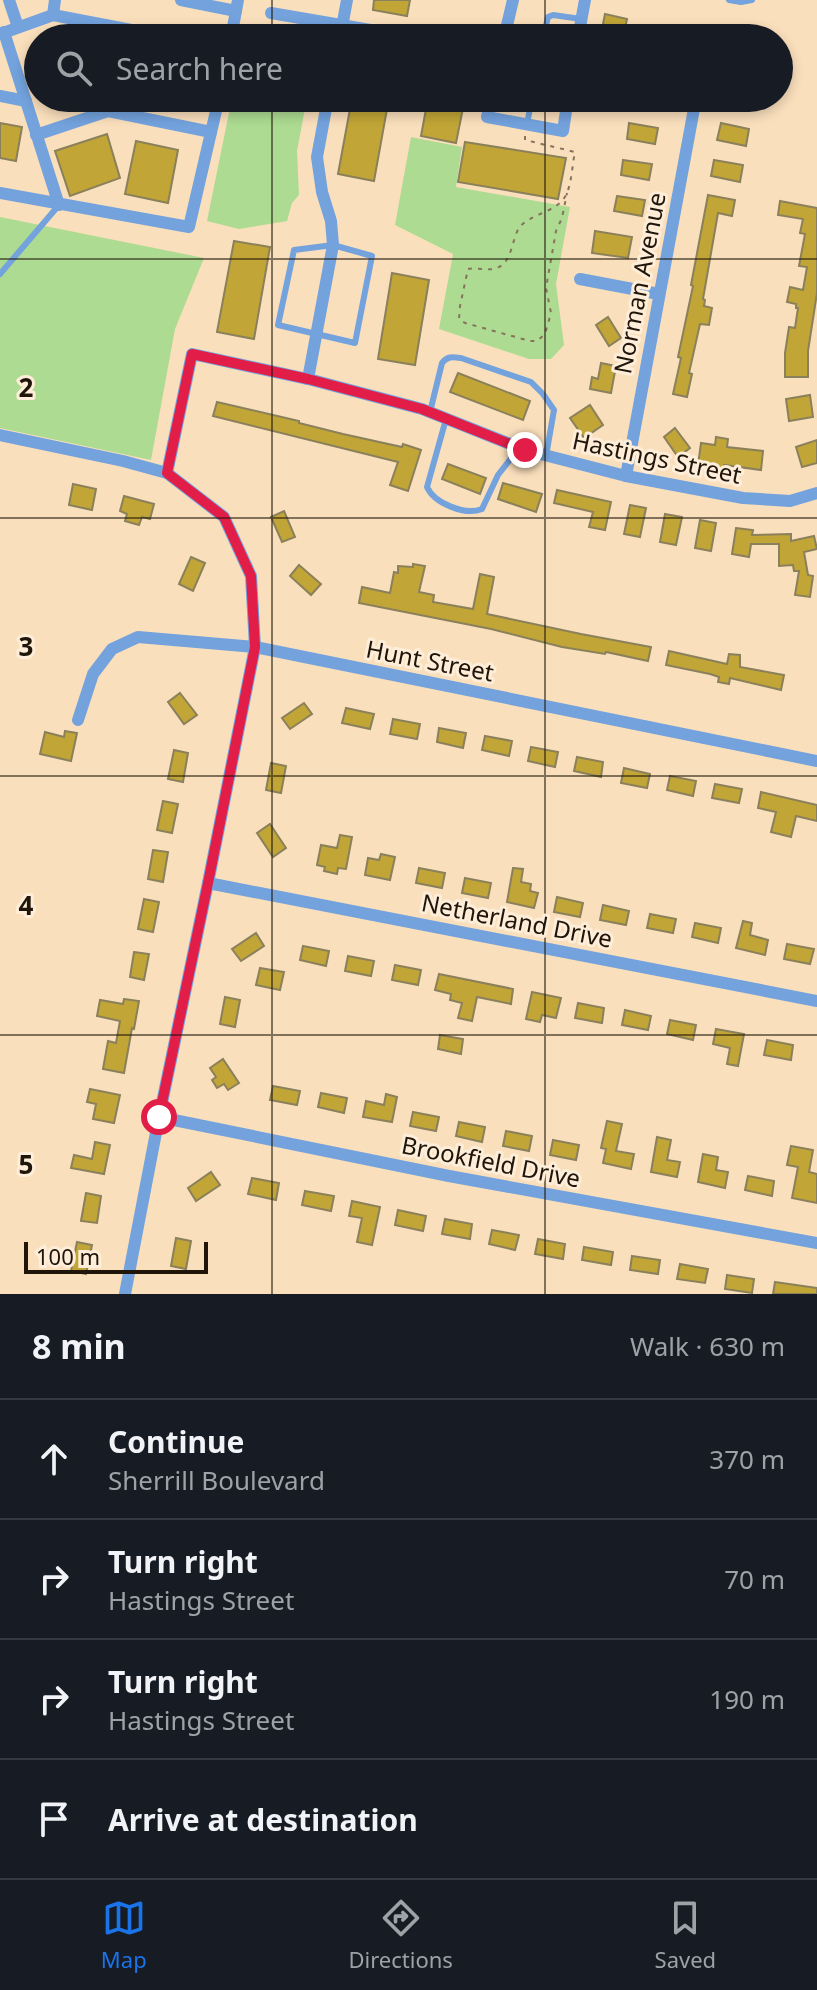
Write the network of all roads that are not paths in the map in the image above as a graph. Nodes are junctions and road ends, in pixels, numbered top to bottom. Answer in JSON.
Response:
{"nodes":[{"id":1,"x":9,"y":0,"type":"edge"},
{"id":2,"x":55,"y":0,"type":"edge"},
{"id":3,"x":181,"y":0,"type":"edge"},
{"id":4,"x":347,"y":0,"type":"edge"},
{"id":5,"x":513,"y":0,"type":"edge"},
{"id":6,"x":585,"y":0,"type":"edge"},
{"id":7,"x":729,"y":0,"type":"edge"},
{"id":8,"x":752,"y":0,"type":"edge"},
{"id":9,"x":237,"y":6,"type":"edge"},
{"id":10,"x":271,"y":13,"type":"dead end"},
{"id":11,"x":53,"y":15,"type":"junction"},
{"id":12,"x":581,"y":19,"type":"junction"},
{"id":13,"x":27,"y":24,"type":"edge"},
{"id":14,"x":100,"y":24,"type":"edge"},
{"id":15,"x":312,"y":24,"type":"edge"},
{"id":16,"x":342,"y":24,"type":"edge"},
{"id":17,"x":507,"y":24,"type":"edge"},
{"id":18,"x":546,"y":24,"type":"edge"},
{"id":19,"x":580,"y":24,"type":"edge"},
{"id":20,"x":24,"y":25,"type":"edge"},
{"id":21,"x":18,"y":27,"type":"junction"},
{"id":22,"x":2,"y":33,"type":"edge"},
{"id":23,"x":24,"y":95,"type":"edge"},
{"id":24,"x":0,"y":96,"type":"edge"},
{"id":25,"x":24,"y":101,"type":"edge"},
{"id":26,"x":29,"y":112,"type":"edge"},
{"id":27,"x":105,"y":112,"type":"edge"},
{"id":28,"x":113,"y":112,"type":"edge"},
{"id":29,"x":216,"y":112,"type":"edge"},
{"id":30,"x":325,"y":112,"type":"edge"},
{"id":31,"x":488,"y":112,"type":"edge"},
{"id":32,"x":529,"y":112,"type":"edge"},
{"id":33,"x":566,"y":112,"type":"edge"},
{"id":34,"x":693,"y":112,"type":"edge"},
{"id":35,"x":527,"y":124,"type":"junction"},
{"id":36,"x":211,"y":132,"type":"junction"},
{"id":37,"x":36,"y":135,"type":"junction"},
{"id":38,"x":0,"y":193,"type":"edge"},
{"id":39,"x":59,"y":205,"type":"junction"},
{"id":40,"x":333,"y":245,"type":"junction"},
{"id":41,"x":0,"y":274,"type":"edge"},
{"id":42,"x":580,"y":279,"type":"dead end"},
{"id":43,"x":659,"y":294,"type":"junction"},
{"id":44,"x":316,"y":334,"type":"junction"},
{"id":45,"x":308,"y":379,"type":"junction"},
{"id":46,"x":430,"y":412,"type":"junction"},
{"id":47,"x":446,"y":419,"type":"junction"},
{"id":48,"x":0,"y":435,"type":"edge"},
{"id":49,"x":519,"y":448,"type":"junction"},
{"id":50,"x":546,"y":456,"type":"junction"},
{"id":51,"x":167,"y":473,"type":"junction"},
{"id":52,"x":626,"y":476,"type":"junction"},
{"id":53,"x":817,"y":493,"type":"edge"},
{"id":54,"x":255,"y":647,"type":"junction"},
{"id":55,"x":78,"y":720,"type":"dead end"},
{"id":56,"x":817,"y":761,"type":"edge"},
{"id":57,"x":208,"y":883,"type":"junction"},
{"id":58,"x":817,"y":1001,"type":"edge"},
{"id":59,"x":159,"y":1117,"type":"junction"},
{"id":60,"x":817,"y":1243,"type":"edge"},
{"id":61,"x":125,"y":1294,"type":"edge"}],
"edges":[{"from":1,"to":21,"type":"street"},
{"from":2,"to":11,"type":"street"},
{"from":3,"to":9,"type":"street"},
{"from":4,"to":16,"type":"street"},
{"from":5,"to":17,"type":"street"},
{"from":6,"to":12,"type":"street"},
{"from":7,"to":8,"type":"lane"},
{"from":10,"to":15,"type":"street"},
{"from":11,"to":13,"type":"street"},
{"from":11,"to":14,"type":"street"},
{"from":12,"to":18,"type":"lane"},
{"from":12,"to":19,"type":"street"},
{"from":20,"to":21,"type":"street"},
{"from":21,"to":22,"type":"street"},
{"from":22,"to":23,"type":"street"},
{"from":24,"to":25,"type":"street"},
{"from":26,"to":37,"type":"street"},
{"from":27,"to":37,"type":"street"},
{"from":28,"to":36,"type":"street"},
{"from":29,"to":36,"type":"street"},
{"from":30,"to":40,"type":"street"},
{"from":31,"to":35,"type":"street"},
{"from":32,"to":35,"type":"lane"},
{"from":33,"to":35,"type":"street"},
{"from":34,"to":43,"type":"street","name":"Norman Avenue"},
{"from":36,"to":39,"type":"street"},
{"from":37,"to":39,"type":"street"},
{"from":38,"to":39,"type":"street"},
{"from":39,"to":41,"type":"lane"},
{"from":40,"to":44,"type":"street"},
{"from":40,"to":44,"type":"lane"},
{"from":40,"to":44,"type":"lane"},
{"from":42,"to":43,"type":"street"},
{"from":43,"to":52,"type":"street","name":"Norman Avenue"},
{"from":44,"to":45,"type":"street"},
{"from":45,"to":46,"type":"street","name":"Hastings Street"},
{"from":45,"to":51,"type":"street","name":"Hastings Street"},
{"from":46,"to":47,"type":"street","name":"Hastings Street"},
{"from":46,"to":50,"type":"lane"},
{"from":47,"to":49,"type":"street","name":"Hastings Street"},
{"from":47,"to":49,"type":"lane"},
{"from":48,"to":51,"type":"street"},
{"from":49,"to":50,"type":"street","name":"Hastings Street"},
{"from":50,"to":52,"type":"street","name":"Hastings Street"},
{"from":51,"to":54,"type":"street"},
{"from":52,"to":53,"type":"street","name":"Hastings Street"},
{"from":54,"to":55,"type":"street","name":"Hunt Street"},
{"from":54,"to":56,"type":"street","name":"Hunt Street"},
{"from":54,"to":57,"type":"street"},
{"from":57,"to":58,"type":"street","name":"Netherland Drive"},
{"from":57,"to":59,"type":"street"},
{"from":59,"to":60,"type":"street","name":"Brookfield Drive"},
{"from":59,"to":61,"type":"street"}]}
